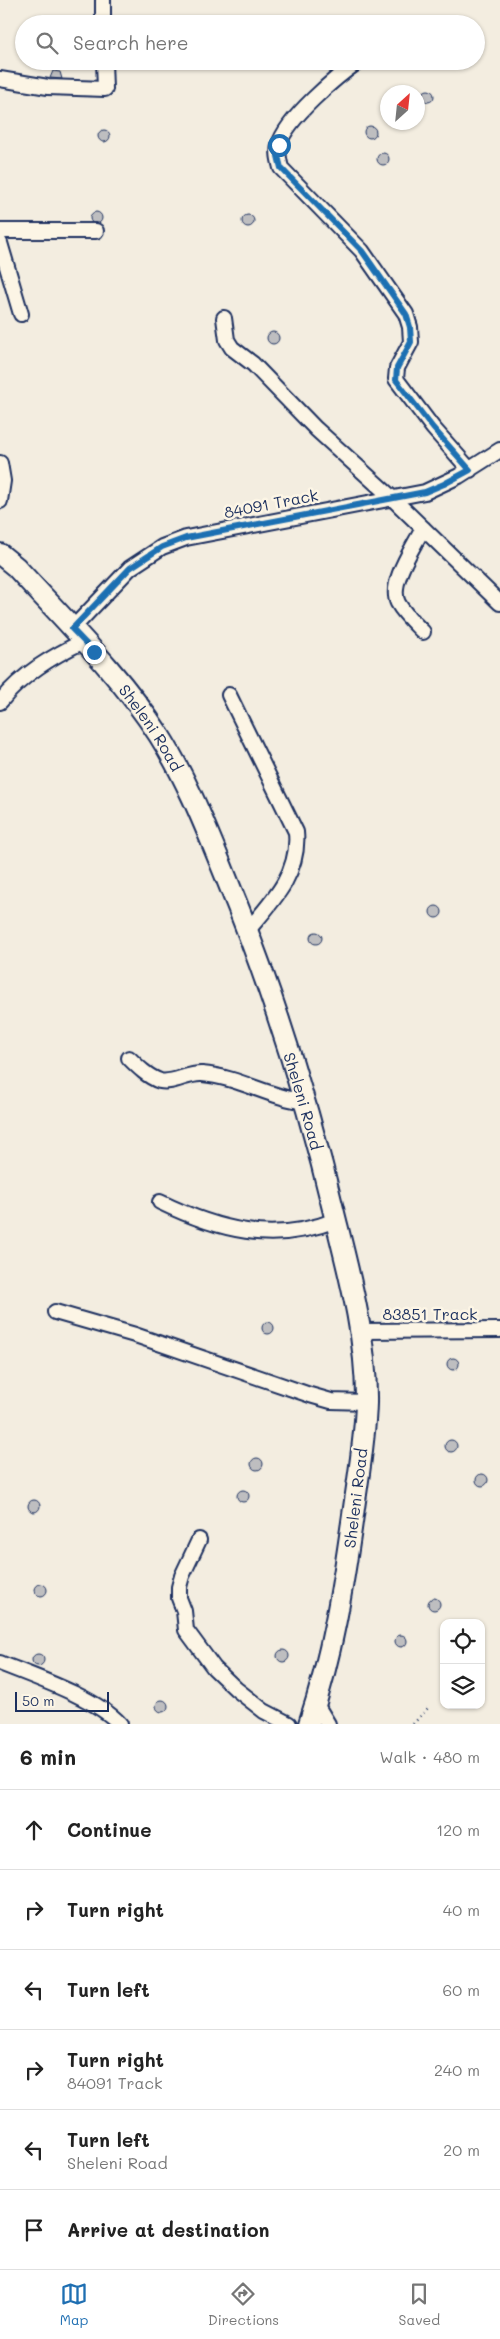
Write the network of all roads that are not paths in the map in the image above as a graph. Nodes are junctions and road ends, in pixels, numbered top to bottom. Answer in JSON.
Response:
{"nodes":[{"id":1,"x":103,"y":0,"type":"edge"},
{"id":2,"x":103,"y":15,"type":"edge"},
{"id":3,"x":104,"y":70,"type":"edge"},
{"id":4,"x":348,"y":70,"type":"edge"},
{"id":5,"x":0,"y":79,"type":"edge"},
{"id":6,"x":0,"y":231,"type":"edge"},
{"id":7,"x":96,"y":231,"type":"dead end"},
{"id":8,"x":0,"y":243,"type":"edge"},
{"id":9,"x":21,"y":314,"type":"dead end"},
{"id":10,"x":224,"y":318,"type":"dead end"},
{"id":11,"x":500,"y":450,"type":"edge"},
{"id":12,"x":0,"y":464,"type":"edge"},
{"id":13,"x":470,"y":470,"type":"junction"},
{"id":14,"x":392,"y":498,"type":"junction"},
{"id":15,"x":0,"y":501,"type":"edge"},
{"id":16,"x":423,"y":528,"type":"junction"},
{"id":17,"x":0,"y":554,"type":"edge"},
{"id":18,"x":500,"y":603,"type":"edge"},
{"id":19,"x":423,"y":632,"type":"dead end"},
{"id":20,"x":78,"y":635,"type":"junction"},
{"id":21,"x":229,"y":694,"type":"dead end"},
{"id":22,"x":0,"y":702,"type":"edge"},
{"id":23,"x":248,"y":930,"type":"junction"},
{"id":24,"x":129,"y":1058,"type":"dead end"},
{"id":25,"x":306,"y":1102,"type":"junction"},
{"id":26,"x":160,"y":1202,"type":"dead end"},
{"id":27,"x":336,"y":1220,"type":"junction"},
{"id":28,"x":55,"y":1312,"type":"dead end"},
{"id":29,"x":500,"y":1330,"type":"edge"},
{"id":30,"x":360,"y":1331,"type":"junction"},
{"id":31,"x":366,"y":1402,"type":"junction"},
{"id":32,"x":199,"y":1540,"type":"dead end"},
{"id":33,"x":0,"y":1663,"type":"edge"},
{"id":34,"x":316,"y":1704,"type":"junction"},
{"id":35,"x":120,"y":1724,"type":"edge"},
{"id":36,"x":288,"y":1724,"type":"edge"},
{"id":37,"x":309,"y":1724,"type":"edge"},
{"id":38,"x":328,"y":1724,"type":"edge"}],
"edges":[{"from":1,"to":2,"type":"street"},
{"from":3,"to":5,"type":"street"},
{"from":4,"to":13,"type":"street"},
{"from":6,"to":7,"type":"street"},
{"from":8,"to":9,"type":"street"},
{"from":10,"to":14,"type":"street"},
{"from":11,"to":13,"type":"street","name":"84091 Track"},
{"from":12,"to":15,"type":"street"},
{"from":13,"to":14,"type":"street","name":"84091 Track"},
{"from":14,"to":16,"type":"street"},
{"from":14,"to":20,"type":"street","name":"84091 Track"},
{"from":16,"to":18,"type":"street"},
{"from":16,"to":19,"type":"street"},
{"from":17,"to":20,"type":"street","name":"Sheleni Road"},
{"from":20,"to":22,"type":"street","name":"84091 Track"},
{"from":20,"to":23,"type":"street","name":"Sheleni Road"},
{"from":21,"to":23,"type":"street"},
{"from":23,"to":25,"type":"street","name":"Sheleni Road"},
{"from":24,"to":25,"type":"street"},
{"from":25,"to":27,"type":"street","name":"Sheleni Road"},
{"from":26,"to":27,"type":"street"},
{"from":27,"to":30,"type":"street","name":"Sheleni Road"},
{"from":28,"to":31,"type":"street"},
{"from":29,"to":30,"type":"street","name":"83851 Track"},
{"from":30,"to":31,"type":"street","name":"Sheleni Road"},
{"from":31,"to":34,"type":"street","name":"Sheleni Road"},
{"from":32,"to":36,"type":"street"},
{"from":33,"to":35,"type":"street"},
{"from":34,"to":37,"type":"street","name":"Sheleni Road"},
{"from":34,"to":38,"type":"street"}]}
